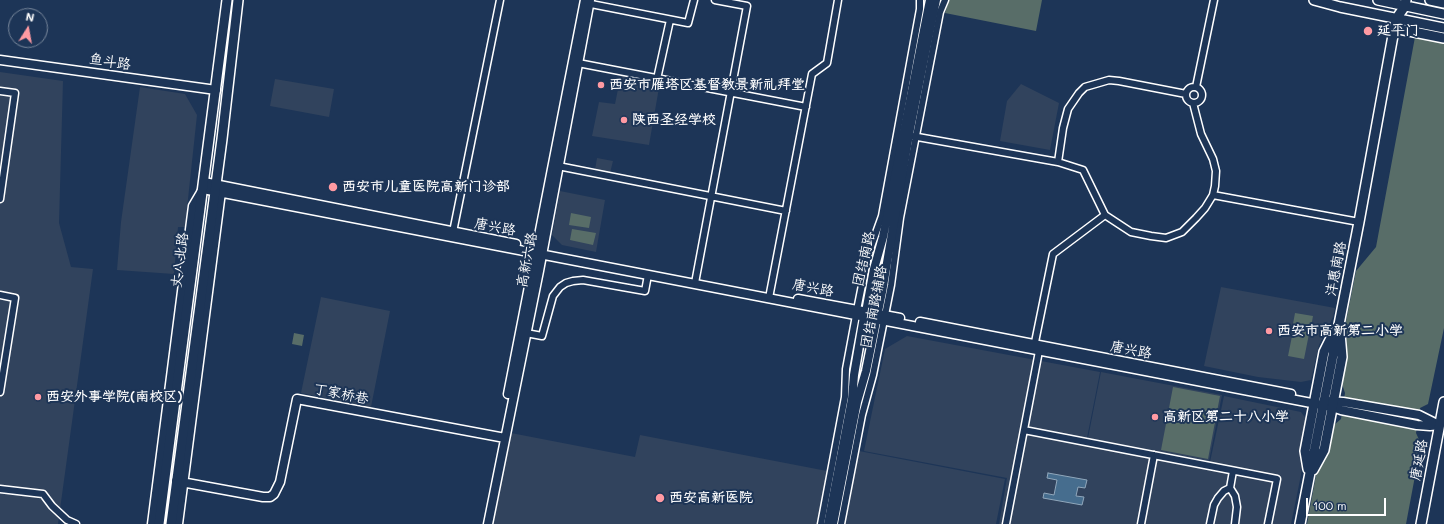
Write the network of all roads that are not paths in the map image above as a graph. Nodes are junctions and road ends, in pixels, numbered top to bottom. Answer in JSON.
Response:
{"nodes":[{"id":1,"x":227,"y":0,"type":"edge"},
{"id":2,"x":238,"y":0,"type":"edge"},
{"id":3,"x":500,"y":0,"type":"edge"},
{"id":4,"x":694,"y":0,"type":"edge"},
{"id":5,"x":715,"y":0,"type":"edge"},
{"id":6,"x":838,"y":0,"type":"edge"},
{"id":7,"x":920,"y":0,"type":"edge"},
{"id":8,"x":930,"y":0,"type":"edge"},
{"id":9,"x":936,"y":0,"type":"edge"},
{"id":10,"x":945,"y":0,"type":"edge"},
{"id":11,"x":1214,"y":0,"type":"edge"},
{"id":12,"x":1314,"y":0,"type":"edge"},
{"id":13,"x":1378,"y":0,"type":"edge"},
{"id":14,"x":1430,"y":0,"type":"edge"},
{"id":15,"x":587,"y":2,"type":"edge"},
{"id":16,"x":732,"y":2,"type":"edge"},
{"id":17,"x":1402,"y":2,"type":"edge"},
{"id":18,"x":1444,"y":3,"type":"edge"},
{"id":19,"x":1444,"y":14,"type":"edge"},
{"id":20,"x":1396,"y":19,"type":"junction"},
{"id":21,"x":670,"y":20,"type":"junction"},
{"id":22,"x":1394,"y":28,"type":"junction"},
{"id":23,"x":1444,"y":28,"type":"edge"},
{"id":24,"x":1444,"y":38,"type":"edge"},
{"id":25,"x":0,"y":60,"type":"edge"},
{"id":26,"x":578,"y":63,"type":"junction"},
{"id":27,"x":657,"y":78,"type":"junction"},
{"id":28,"x":1196,"y":87,"type":"junction"},
{"id":29,"x":216,"y":90,"type":"junction"},
{"id":30,"x":0,"y":91,"type":"edge"},
{"id":31,"x":731,"y":93,"type":"junction"},
{"id":32,"x":1186,"y":94,"type":"junction"},
{"id":33,"x":1193,"y":103,"type":"junction"},
{"id":34,"x":806,"y":107,"type":"junction"},
{"id":35,"x":913,"y":136,"type":"junction"},
{"id":36,"x":1058,"y":162,"type":"junction"},
{"id":37,"x":558,"y":166,"type":"junction"},
{"id":38,"x":204,"y":185,"type":"junction"},
{"id":39,"x":217,"y":189,"type":"junction"},
{"id":40,"x":1213,"y":195,"type":"junction"},
{"id":41,"x":710,"y":197,"type":"junction"},
{"id":42,"x":0,"y":198,"type":"edge"},
{"id":43,"x":786,"y":211,"type":"junction"},
{"id":44,"x":1106,"y":215,"type":"junction"},
{"id":45,"x":1359,"y":222,"type":"junction"},
{"id":46,"x":453,"y":232,"type":"junction"},
{"id":47,"x":539,"y":251,"type":"junction"},
{"id":48,"x":648,"y":275,"type":"junction"},
{"id":49,"x":695,"y":281,"type":"junction"},
{"id":50,"x":0,"y":295,"type":"edge"},
{"id":51,"x":769,"y":296,"type":"junction"},
{"id":52,"x":861,"y":313,"type":"junction"},
{"id":53,"x":881,"y":317,"type":"junction"},
{"id":54,"x":526,"y":333,"type":"junction"},
{"id":55,"x":1035,"y":348,"type":"junction"},
{"id":56,"x":2,"y":361,"type":"edge"},
{"id":57,"x":0,"y":392,"type":"edge"},
{"id":58,"x":1444,"y":402,"type":"edge"},
{"id":59,"x":1324,"y":403,"type":"junction"},
{"id":60,"x":1442,"y":425,"type":"edge"},
{"id":61,"x":1024,"y":430,"type":"junction"},
{"id":62,"x":502,"y":438,"type":"junction"},
{"id":63,"x":1154,"y":455,"type":"junction"},
{"id":64,"x":1233,"y":471,"type":"junction"},
{"id":65,"x":180,"y":482,"type":"junction"},
{"id":66,"x":1230,"y":488,"type":"junction"},
{"id":67,"x":0,"y":489,"type":"edge"},
{"id":68,"x":76,"y":524,"type":"edge"},
{"id":69,"x":152,"y":524,"type":"edge"},
{"id":70,"x":159,"y":524,"type":"edge"},
{"id":71,"x":171,"y":524,"type":"edge"},
{"id":72,"x":178,"y":524,"type":"edge"},
{"id":73,"x":483,"y":524,"type":"edge"},
{"id":74,"x":488,"y":524,"type":"edge"},
{"id":75,"x":821,"y":524,"type":"edge"},
{"id":76,"x":828,"y":524,"type":"edge"},
{"id":77,"x":834,"y":524,"type":"edge"},
{"id":78,"x":840,"y":524,"type":"edge"},
{"id":79,"x":1006,"y":524,"type":"edge"},
{"id":80,"x":1141,"y":524,"type":"edge"},
{"id":81,"x":1210,"y":524,"type":"edge"},
{"id":82,"x":1235,"y":524,"type":"edge"},
{"id":83,"x":1268,"y":524,"type":"edge"},
{"id":84,"x":1300,"y":524,"type":"edge"},
{"id":85,"x":1421,"y":524,"type":"edge"}],
"edges":[{"from":1,"to":29,"type":"main road","name":"丈八北路"},
{"from":2,"to":39,"type":"main road","name":"丈八北路"},
{"from":3,"to":46,"type":"street"},
{"from":4,"to":21,"type":"street"},
{"from":5,"to":16,"type":"street"},
{"from":6,"to":34,"type":"street"},
{"from":7,"to":52,"type":"street","name":"团结南路辅路"},
{"from":8,"to":52,"type":"street","name":"团结南路"},
{"from":9,"to":35,"type":"street","name":"团结南路"},
{"from":10,"to":35,"type":"street"},
{"from":11,"to":28,"type":"street"},
{"from":12,"to":20,"type":"main road"},
{"from":13,"to":17,"type":"main road"},
{"from":14,"to":18,"type":"main road"},
{"from":15,"to":21,"type":"street"},
{"from":15,"to":26,"type":"street","name":"高新六路"},
{"from":15,"to":47,"type":"street","name":"高新六路"},
{"from":16,"to":31,"type":"street"},
{"from":17,"to":19,"type":"main road"},
{"from":17,"to":20,"type":"main road","name":"沣惠南路"},
{"from":20,"to":22,"type":"main road","name":"沣惠南路"},
{"from":20,"to":23,"type":"main road"},
{"from":21,"to":27,"type":"street"},
{"from":22,"to":24,"type":"main road"},
{"from":22,"to":45,"type":"main road","name":"沣惠南路"},
{"from":25,"to":29,"type":"street","name":"鱼斗路"},
{"from":26,"to":27,"type":"street"},
{"from":26,"to":37,"type":"street","name":"高新六路"},
{"from":27,"to":31,"type":"street"},
{"from":28,"to":32,"type":"street"},
{"from":28,"to":33,"type":"street"},
{"from":29,"to":38,"type":"main road","name":"丈八北路"},
{"from":30,"to":42,"type":"street"},
{"from":31,"to":34,"type":"street"},
{"from":31,"to":41,"type":"street"},
{"from":32,"to":33,"type":"street"},
{"from":32,"to":36,"type":"street"},
{"from":33,"to":40,"type":"street"},
{"from":34,"to":43,"type":"street"},
{"from":35,"to":36,"type":"street"},
{"from":35,"to":53,"type":"street","name":"团结南路"},
{"from":36,"to":44,"type":"street"},
{"from":37,"to":41,"type":"street"},
{"from":37,"to":47,"type":"street","name":"高新六路"},
{"from":38,"to":39,"type":"street","name":"唐兴路"},
{"from":38,"to":69,"type":"street"},
{"from":38,"to":70,"type":"main road","name":"丈八北路"},
{"from":39,"to":46,"type":"street","name":"唐兴路"},
{"from":39,"to":47,"type":"street","name":"唐兴路"},
{"from":39,"to":65,"type":"main road","name":"丈八北路"},
{"from":40,"to":44,"type":"street"},
{"from":40,"to":45,"type":"street"},
{"from":41,"to":43,"type":"street"},
{"from":41,"to":49,"type":"street"},
{"from":43,"to":51,"type":"street"},
{"from":44,"to":55,"type":"street"},
{"from":45,"to":59,"type":"main road","name":"沣惠南路"},
{"from":46,"to":47,"type":"street","name":"唐兴路"},
{"from":47,"to":48,"type":"street","name":"唐兴路"},
{"from":47,"to":49,"type":"street","name":"唐兴路"},
{"from":47,"to":54,"type":"street","name":"高新六路"},
{"from":47,"to":62,"type":"street","name":"高新六路"},
{"from":48,"to":49,"type":"street","name":"唐兴路"},
{"from":48,"to":54,"type":"street"},
{"from":49,"to":51,"type":"street","name":"唐兴路"},
{"from":50,"to":56,"type":"street"},
{"from":51,"to":52,"type":"street","name":"唐兴路"},
{"from":52,"to":53,"type":"street","name":"唐兴路"},
{"from":52,"to":75,"type":"street","name":"团结南路辅路"},
{"from":52,"to":76,"type":"street","name":"团结南路"},
{"from":53,"to":55,"type":"street","name":"唐兴路"},
{"from":53,"to":77,"type":"street","name":"团结南路"},
{"from":53,"to":78,"type":"street","name":"团结南路辅路"},
{"from":54,"to":62,"type":"street","name":"高新六路"},
{"from":55,"to":59,"type":"street","name":"唐兴路"},
{"from":55,"to":61,"type":"street"},
{"from":56,"to":57,"type":"street"},
{"from":58,"to":60,"type":"main road","name":"唐延路"},
{"from":59,"to":60,"type":"street","name":"唐兴路"},
{"from":59,"to":84,"type":"main road","name":"沣惠南路"},
{"from":60,"to":85,"type":"main road","name":"唐延路"},
{"from":61,"to":63,"type":"street"},
{"from":61,"to":79,"type":"street"},
{"from":62,"to":65,"type":"street","name":"丁家桥巷"},
{"from":62,"to":73,"type":"street","name":"高新六路"},
{"from":62,"to":74,"type":"street","name":"高新六路"},
{"from":63,"to":64,"type":"street"},
{"from":63,"to":80,"type":"street"},
{"from":64,"to":66,"type":"street"},
{"from":64,"to":83,"type":"street"},
{"from":65,"to":71,"type":"main road","name":"丈八北路"},
{"from":65,"to":72,"type":"street"},
{"from":66,"to":81,"type":"street"},
{"from":66,"to":82,"type":"street"},
{"from":67,"to":68,"type":"street"}]}
